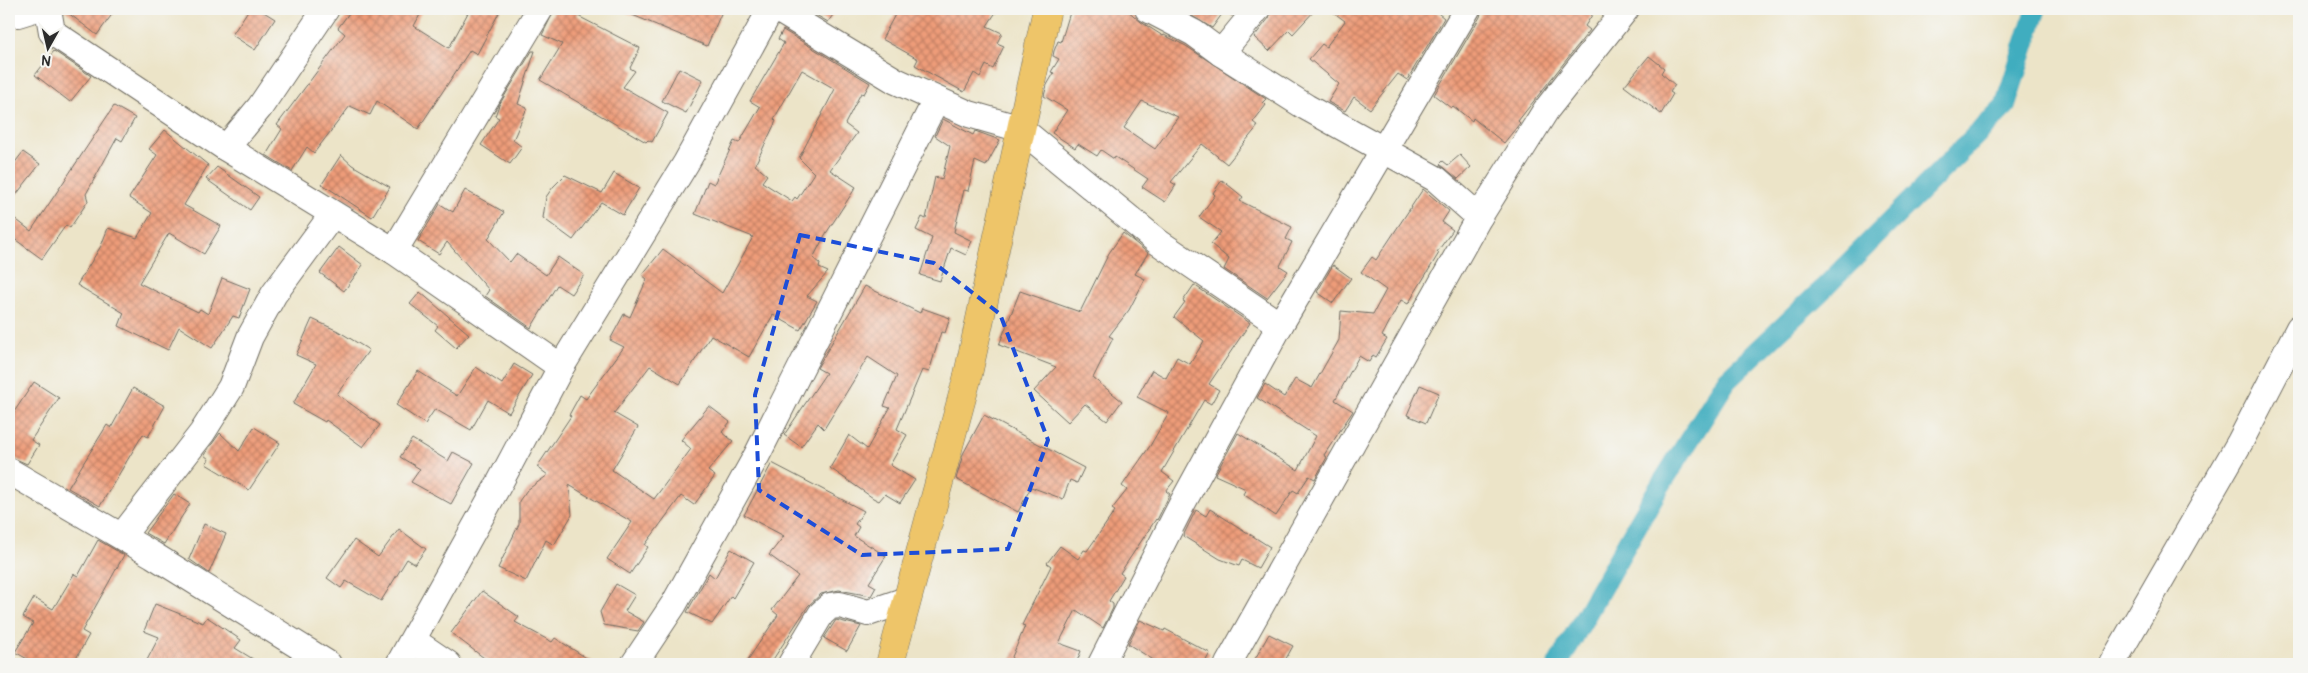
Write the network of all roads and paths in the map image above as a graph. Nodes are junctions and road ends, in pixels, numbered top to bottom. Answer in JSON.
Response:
{"nodes":[{"id":1,"x":34,"y":9,"type":"edge"},
{"id":2,"x":48,"y":9,"type":"edge"},
{"id":3,"x":326,"y":9,"type":"edge"},
{"id":4,"x":540,"y":9,"type":"edge"},
{"id":5,"x":771,"y":9,"type":"edge"},
{"id":6,"x":777,"y":9,"type":"edge"},
{"id":7,"x":1047,"y":9,"type":"edge"},
{"id":8,"x":1148,"y":9,"type":"edge"},
{"id":9,"x":1257,"y":9,"type":"edge"},
{"id":10,"x":1467,"y":9,"type":"edge"},
{"id":11,"x":1626,"y":9,"type":"edge"},
{"id":12,"x":9,"y":13,"type":"edge"},
{"id":13,"x":1221,"y":53,"type":"junction"},
{"id":14,"x":936,"y":100,"type":"junction"},
{"id":15,"x":1021,"y":129,"type":"junction"},
{"id":16,"x":226,"y":148,"type":"junction"},
{"id":17,"x":1384,"y":150,"type":"junction"},
{"id":18,"x":333,"y":214,"type":"junction"},
{"id":19,"x":1479,"y":217,"type":"junction"},
{"id":20,"x":394,"y":251,"type":"junction"},
{"id":21,"x":1280,"y":325,"type":"junction"},
{"id":22,"x":2299,"y":328,"type":"edge"},
{"id":23,"x":561,"y":367,"type":"junction"},
{"id":24,"x":9,"y":471,"type":"edge"},
{"id":25,"x":122,"y":536,"type":"junction"},
{"id":26,"x":906,"y":600,"type":"junction"},
{"id":27,"x":414,"y":641,"type":"junction"},
{"id":28,"x":328,"y":664,"type":"edge"},
{"id":29,"x":399,"y":664,"type":"edge"},
{"id":30,"x":448,"y":664,"type":"edge"},
{"id":31,"x":634,"y":664,"type":"edge"},
{"id":32,"x":791,"y":664,"type":"edge"},
{"id":33,"x":890,"y":664,"type":"edge"},
{"id":34,"x":1101,"y":664,"type":"edge"},
{"id":35,"x":1228,"y":664,"type":"edge"},
{"id":36,"x":2112,"y":664,"type":"edge"}],
"edges":[{"from":1,"to":12,"type":"street"},
{"from":2,"to":16,"type":"street"},
{"from":3,"to":16,"type":"street"},
{"from":4,"to":20,"type":"street"},
{"from":5,"to":23,"type":"street"},
{"from":6,"to":14,"type":"street"},
{"from":7,"to":15,"type":"main road"},
{"from":8,"to":13,"type":"street"},
{"from":9,"to":13,"type":"street"},
{"from":10,"to":17,"type":"street"},
{"from":11,"to":19,"type":"street"},
{"from":13,"to":17,"type":"street"},
{"from":14,"to":15,"type":"street"},
{"from":14,"to":31,"type":"street"},
{"from":15,"to":21,"type":"street"},
{"from":15,"to":26,"type":"main road"},
{"from":16,"to":18,"type":"street"},
{"from":17,"to":19,"type":"street"},
{"from":17,"to":21,"type":"street"},
{"from":18,"to":20,"type":"street"},
{"from":18,"to":25,"type":"street"},
{"from":19,"to":35,"type":"street"},
{"from":20,"to":23,"type":"street"},
{"from":21,"to":34,"type":"street"},
{"from":22,"to":36,"type":"street"},
{"from":23,"to":27,"type":"street"},
{"from":24,"to":25,"type":"street"},
{"from":25,"to":28,"type":"street"},
{"from":26,"to":32,"type":"street"},
{"from":26,"to":33,"type":"main road"},
{"from":27,"to":29,"type":"street"},
{"from":27,"to":30,"type":"street"}]}
